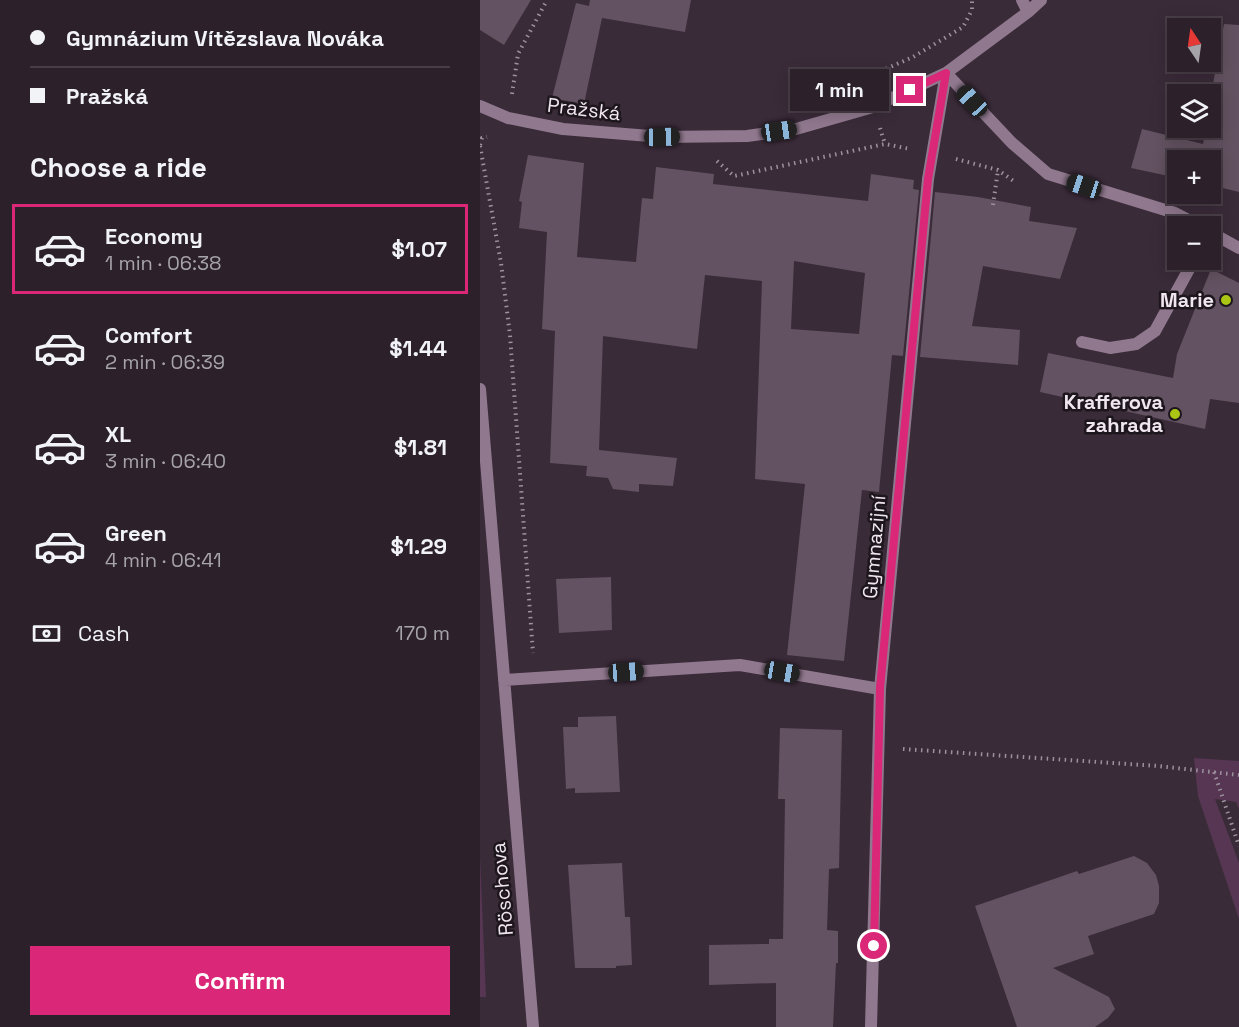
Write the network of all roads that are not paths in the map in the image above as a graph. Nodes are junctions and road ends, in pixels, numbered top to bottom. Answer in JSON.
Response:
{"nodes":[{"id":1,"x":1022,"y":0,"type":"edge"},
{"id":2,"x":1041,"y":0,"type":"edge"},
{"id":3,"x":1028,"y":12,"type":"junction"},
{"id":4,"x":946,"y":73,"type":"junction"},
{"id":5,"x":480,"y":106,"type":"edge"},
{"id":6,"x":1181,"y":216,"type":"edge"},
{"id":7,"x":1221,"y":238,"type":"edge"},
{"id":8,"x":1239,"y":248,"type":"edge"},
{"id":9,"x":1189,"y":270,"type":"edge"},
{"id":10,"x":1082,"y":342,"type":"dead end"},
{"id":11,"x":480,"y":389,"type":"edge"},
{"id":12,"x":504,"y":680,"type":"junction"},
{"id":13,"x":880,"y":688,"type":"junction"},
{"id":14,"x":533,"y":1027,"type":"edge"},
{"id":15,"x":872,"y":1027,"type":"edge"}],
"edges":[{"from":1,"to":3,"type":"street"},
{"from":2,"to":3,"type":"street","name":"Pražská"},
{"from":3,"to":4,"type":"street","name":"Pražská"},
{"from":4,"to":5,"type":"street","name":"Pražská"},
{"from":4,"to":6,"type":"street"},
{"from":4,"to":13,"type":"street","name":"Gymnazijní"},
{"from":7,"to":8,"type":"street"},
{"from":9,"to":10,"type":"street"},
{"from":11,"to":12,"type":"street","name":"Röschova"},
{"from":12,"to":13,"type":"street"},
{"from":12,"to":14,"type":"street","name":"Röschova"},
{"from":13,"to":15,"type":"street","name":"Gymnazijní"}]}
